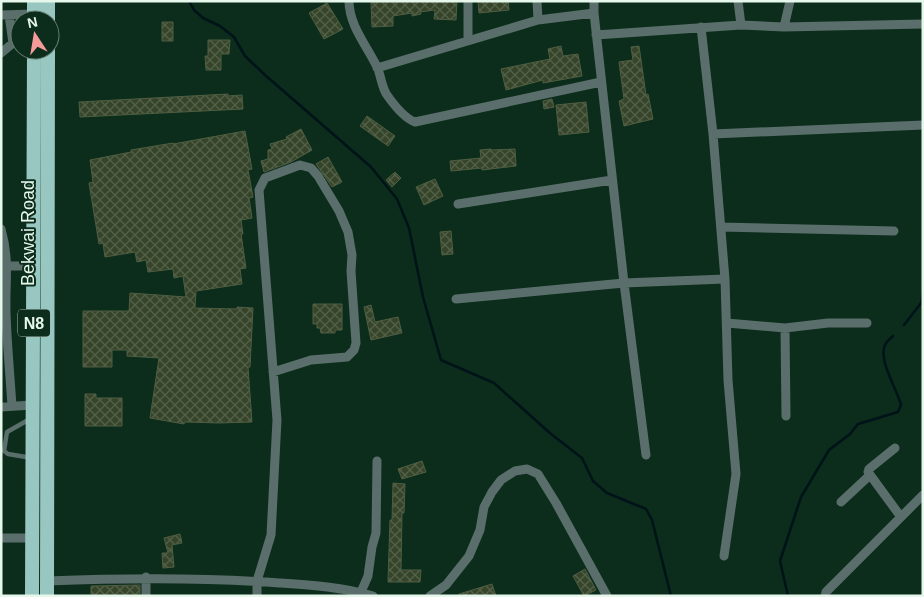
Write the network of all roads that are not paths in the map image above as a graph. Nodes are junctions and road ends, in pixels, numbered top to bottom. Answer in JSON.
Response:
{"nodes":[{"id":1,"x":349,"y":1,"type":"edge"},
{"id":2,"x":468,"y":1,"type":"edge"},
{"id":3,"x":536,"y":1,"type":"edge"},
{"id":4,"x":594,"y":1,"type":"edge"},
{"id":5,"x":738,"y":1,"type":"edge"},
{"id":6,"x":790,"y":1,"type":"edge"},
{"id":7,"x":594,"y":13,"type":"junction"},
{"id":8,"x":5,"y":15,"type":"edge"},
{"id":9,"x":538,"y":20,"type":"junction"},
{"id":10,"x":923,"y":24,"type":"edge"},
{"id":11,"x":741,"y":25,"type":"junction"},
{"id":12,"x":701,"y":27,"type":"junction"},
{"id":13,"x":784,"y":27,"type":"junction"},
{"id":14,"x":596,"y":35,"type":"junction"},
{"id":15,"x":468,"y":40,"type":"junction"},
{"id":16,"x":1,"y":53,"type":"edge"},
{"id":17,"x":34,"y":60,"type":"edge"},
{"id":18,"x":48,"y":60,"type":"edge"},
{"id":19,"x":377,"y":68,"type":"junction"},
{"id":20,"x":601,"y":82,"type":"junction"},
{"id":21,"x":923,"y":125,"type":"edge"},
{"id":22,"x":713,"y":134,"type":"junction"},
{"id":23,"x":612,"y":180,"type":"junction"},
{"id":24,"x":458,"y":204,"type":"dead end"},
{"id":25,"x":721,"y":227,"type":"junction"},
{"id":26,"x":1,"y":229,"type":"edge"},
{"id":27,"x":894,"y":231,"type":"dead end"},
{"id":28,"x":4,"y":254,"type":"edge"},
{"id":29,"x":8,"y":266,"type":"junction"},
{"id":30,"x":34,"y":266,"type":"junction"},
{"id":31,"x":725,"y":279,"type":"junction"},
{"id":32,"x":624,"y":284,"type":"junction"},
{"id":33,"x":456,"y":299,"type":"dead end"},
{"id":34,"x":3,"y":311,"type":"edge"},
{"id":35,"x":866,"y":322,"type":"dead end"},
{"id":36,"x":727,"y":323,"type":"junction"},
{"id":37,"x":784,"y":328,"type":"junction"},
{"id":38,"x":273,"y":372,"type":"junction"},
{"id":39,"x":12,"y":406,"type":"junction"},
{"id":40,"x":1,"y":407,"type":"edge"},
{"id":41,"x":33,"y":411,"type":"junction"},
{"id":42,"x":786,"y":416,"type":"dead end"},
{"id":43,"x":895,"y":448,"type":"dead end"},
{"id":44,"x":646,"y":455,"type":"dead end"},
{"id":45,"x":33,"y":458,"type":"junction"},
{"id":46,"x":377,"y":461,"type":"dead end"},
{"id":47,"x":870,"y":476,"type":"junction"},
{"id":48,"x":923,"y":495,"type":"edge"},
{"id":49,"x":841,"y":502,"type":"dead end"},
{"id":50,"x":901,"y":517,"type":"junction"},
{"id":51,"x":1,"y":538,"type":"edge"},
{"id":52,"x":32,"y":538,"type":"junction"},
{"id":53,"x":724,"y":556,"type":"dead end"},
{"id":54,"x":146,"y":578,"type":"junction"},
{"id":55,"x":47,"y":580,"type":"junction"},
{"id":56,"x":257,"y":581,"type":"junction"},
{"id":57,"x":362,"y":594,"type":"edge"},
{"id":58,"x":32,"y":596,"type":"edge"},
{"id":59,"x":47,"y":596,"type":"edge"},
{"id":60,"x":146,"y":596,"type":"edge"},
{"id":61,"x":257,"y":596,"type":"edge"},
{"id":62,"x":373,"y":596,"type":"edge"},
{"id":63,"x":430,"y":596,"type":"edge"},
{"id":64,"x":607,"y":596,"type":"edge"},
{"id":65,"x":825,"y":596,"type":"edge"}],
"edges":[{"from":1,"to":19,"type":"street"},
{"from":2,"to":15,"type":"street"},
{"from":3,"to":9,"type":"street"},
{"from":4,"to":7,"type":"street"},
{"from":5,"to":11,"type":"street"},
{"from":6,"to":13,"type":"street"},
{"from":7,"to":9,"type":"street"},
{"from":7,"to":14,"type":"street"},
{"from":8,"to":16,"type":"street"},
{"from":9,"to":15,"type":"street"},
{"from":10,"to":13,"type":"street"},
{"from":11,"to":12,"type":"street"},
{"from":11,"to":13,"type":"street"},
{"from":12,"to":14,"type":"street"},
{"from":12,"to":22,"type":"street"},
{"from":14,"to":20,"type":"street"},
{"from":15,"to":19,"type":"street"},
{"from":17,"to":30,"type":"highway","name":"Bekwai Road","number":"N8"},
{"from":18,"to":55,"type":"highway","name":"Bekwai Road","number":"N8"},
{"from":19,"to":20,"type":"street"},
{"from":20,"to":23,"type":"street"},
{"from":21,"to":22,"type":"street"},
{"from":22,"to":25,"type":"street"},
{"from":23,"to":24,"type":"street"},
{"from":23,"to":32,"type":"street"},
{"from":25,"to":27,"type":"street"},
{"from":25,"to":31,"type":"street"},
{"from":26,"to":28,"type":"street"},
{"from":28,"to":29,"type":"street"},
{"from":29,"to":30,"type":"street"},
{"from":29,"to":34,"type":"street"},
{"from":30,"to":41,"type":"highway","name":"Bekwai Road","number":"N8"},
{"from":31,"to":32,"type":"street"},
{"from":31,"to":36,"type":"street"},
{"from":32,"to":33,"type":"street"},
{"from":32,"to":44,"type":"street"},
{"from":34,"to":39,"type":"street"},
{"from":35,"to":37,"type":"street"},
{"from":36,"to":37,"type":"street"},
{"from":36,"to":53,"type":"street"},
{"from":37,"to":42,"type":"street"},
{"from":38,"to":38,"type":"street"},
{"from":38,"to":56,"type":"street"},
{"from":39,"to":40,"type":"street"},
{"from":39,"to":41,"type":"street"},
{"from":41,"to":45,"type":"highway","name":"Bekwai Road","number":"N8"},
{"from":41,"to":45,"type":"lane"},
{"from":43,"to":47,"type":"street"},
{"from":45,"to":52,"type":"highway","name":"Bekwai Road","number":"N8"},
{"from":46,"to":57,"type":"street"},
{"from":47,"to":49,"type":"street"},
{"from":47,"to":50,"type":"street"},
{"from":48,"to":50,"type":"street"},
{"from":50,"to":65,"type":"street"},
{"from":51,"to":52,"type":"street"},
{"from":52,"to":58,"type":"highway","name":"Bekwai Road","number":"N8"},
{"from":54,"to":55,"type":"street"},
{"from":54,"to":56,"type":"street"},
{"from":54,"to":60,"type":"street"},
{"from":55,"to":59,"type":"highway","name":"Bekwai Road","number":"N8"},
{"from":56,"to":57,"type":"street"},
{"from":56,"to":61,"type":"street"},
{"from":57,"to":62,"type":"street"},
{"from":63,"to":64,"type":"street"}]}
